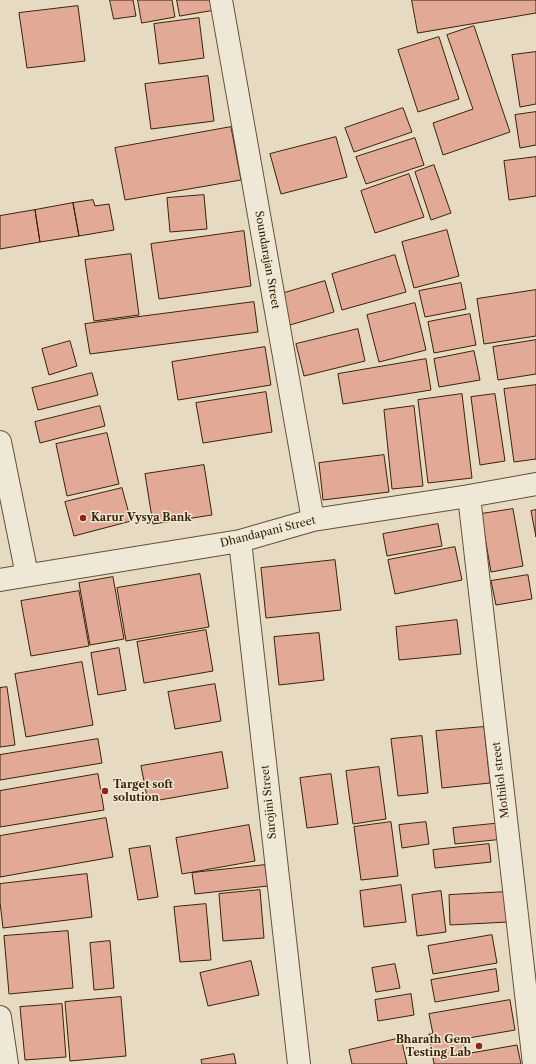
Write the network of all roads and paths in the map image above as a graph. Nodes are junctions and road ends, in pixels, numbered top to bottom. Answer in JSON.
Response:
{"nodes":[{"id":1,"x":221,"y":0,"type":"edge"},
{"id":2,"x":0,"y":442,"type":"edge"},
{"id":3,"x":536,"y":484,"type":"edge"},
{"id":4,"x":469,"y":496,"type":"junction"},
{"id":5,"x":313,"y":520,"type":"junction"},
{"id":6,"x":240,"y":541,"type":"junction"},
{"id":7,"x":27,"y":575,"type":"junction"},
{"id":8,"x":0,"y":580,"type":"edge"},
{"id":9,"x":0,"y":1017,"type":"edge"},
{"id":10,"x":7,"y":1064,"type":"edge"},
{"id":11,"x":299,"y":1064,"type":"edge"},
{"id":12,"x":534,"y":1064,"type":"edge"}],
"edges":[{"from":1,"to":5,"type":"street","name":"Soundarajan Street"},
{"from":2,"to":7,"type":"street"},
{"from":3,"to":4,"type":"street","name":"Dhandapani Street"},
{"from":4,"to":5,"type":"street","name":"Dhandapani Street"},
{"from":4,"to":12,"type":"street","name":"Mothilol street"},
{"from":5,"to":6,"type":"street","name":"Dhandapani Street"},
{"from":6,"to":7,"type":"street","name":"Dhandapani Street"},
{"from":6,"to":11,"type":"street","name":"Sarojini Street"},
{"from":7,"to":8,"type":"street","name":"Dhandapani Street"},
{"from":9,"to":10,"type":"street"}]}
